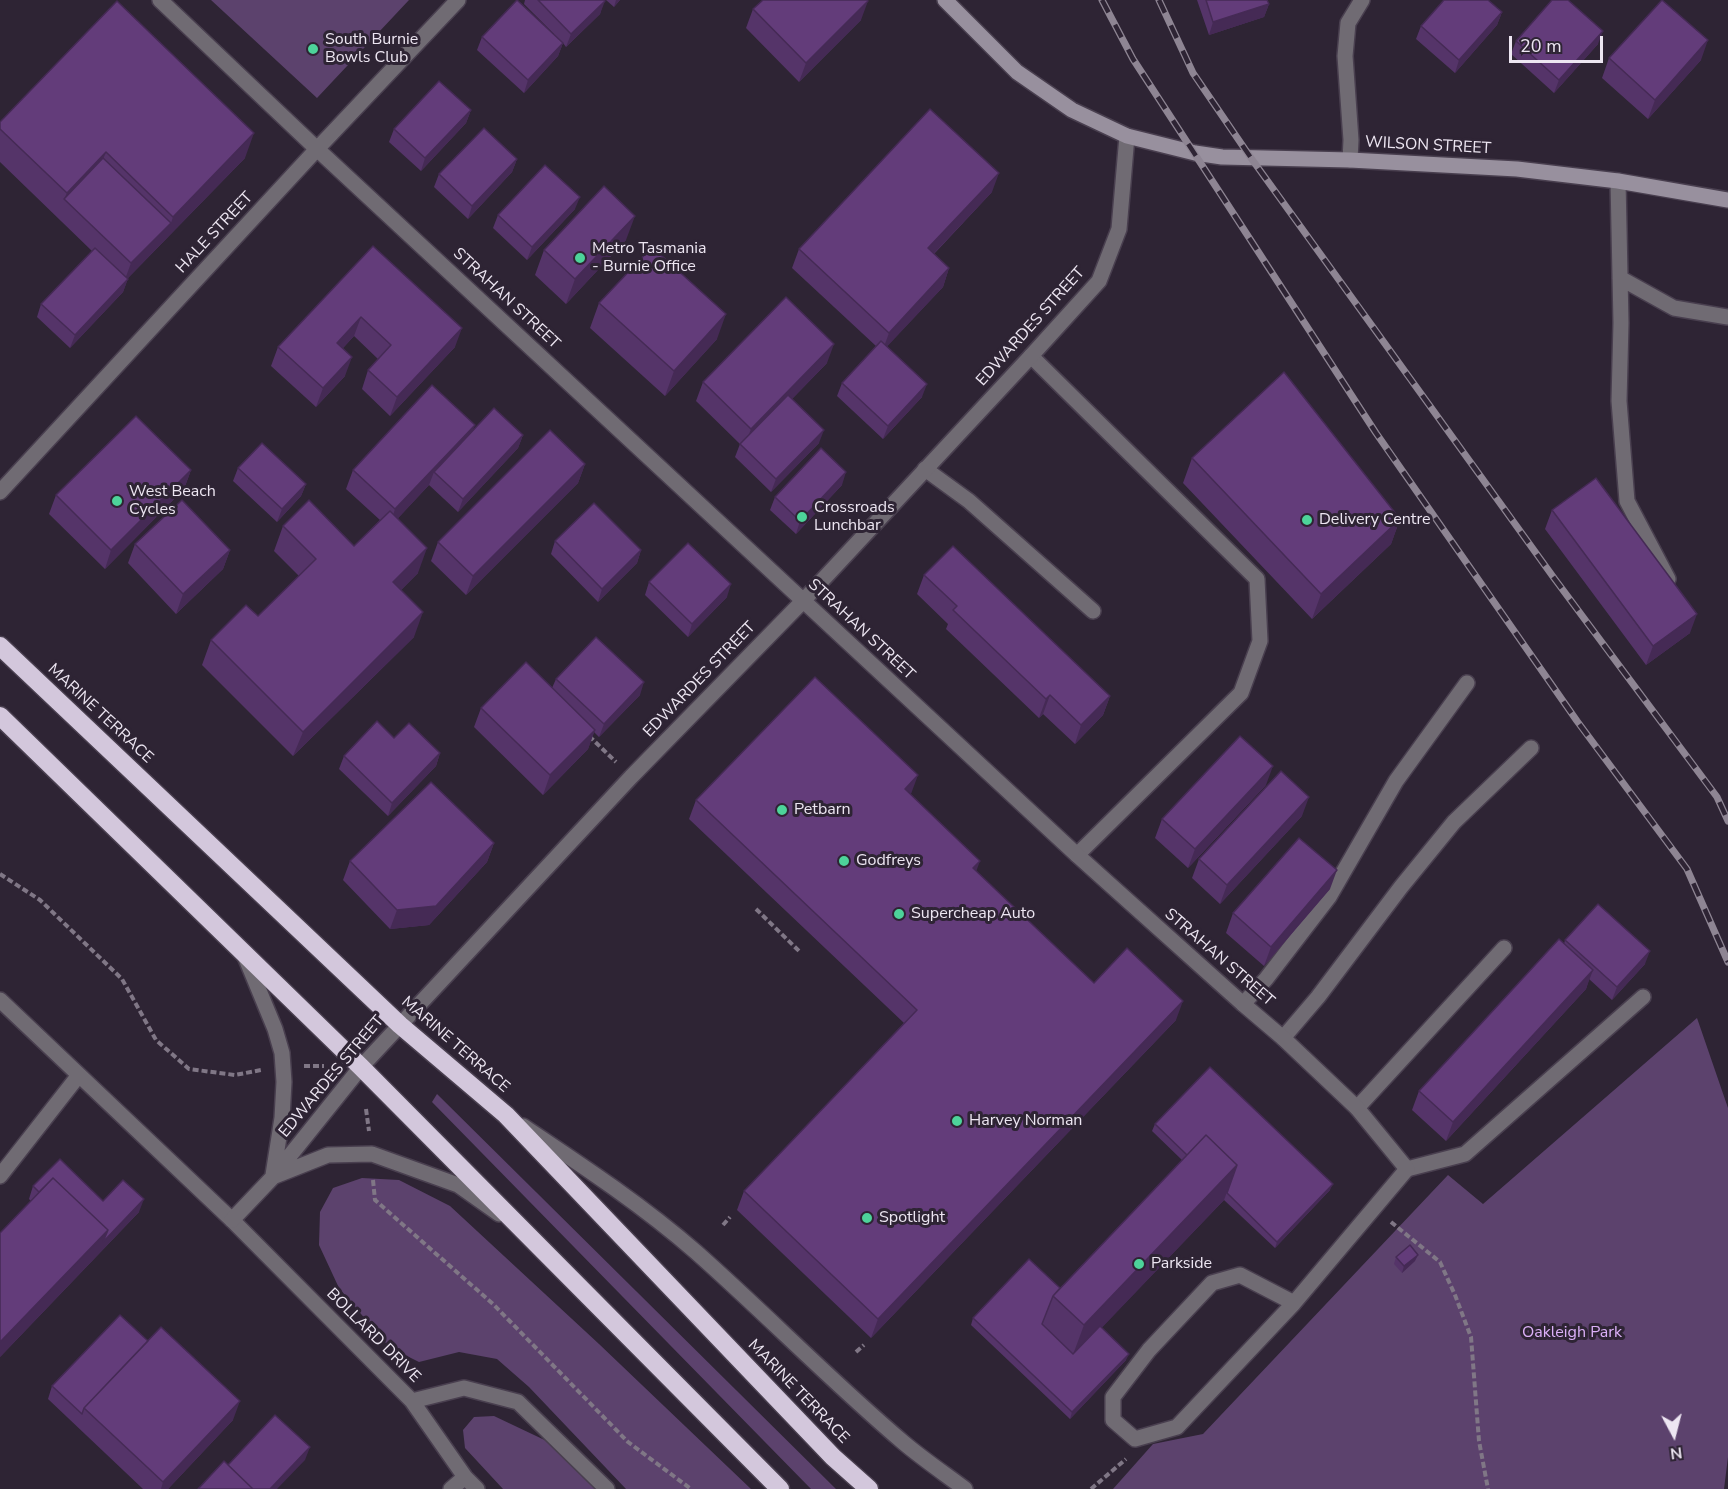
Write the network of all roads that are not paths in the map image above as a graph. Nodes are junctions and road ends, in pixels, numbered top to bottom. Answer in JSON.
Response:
{"nodes":[{"id":1,"x":160,"y":0,"type":"edge"},
{"id":2,"x":458,"y":0,"type":"edge"},
{"id":3,"x":945,"y":0,"type":"edge"},
{"id":4,"x":1362,"y":0,"type":"edge"},
{"id":5,"x":1127,"y":136,"type":"junction"},
{"id":6,"x":317,"y":149,"type":"junction"},
{"id":7,"x":1350,"y":160,"type":"junction"},
{"id":8,"x":1618,"y":181,"type":"junction"},
{"id":9,"x":1728,"y":200,"type":"edge"},
{"id":10,"x":1620,"y":278,"type":"junction"},
{"id":11,"x":1728,"y":317,"type":"edge"},
{"id":12,"x":1031,"y":356,"type":"junction"},
{"id":13,"x":925,"y":469,"type":"junction"},
{"id":14,"x":0,"y":492,"type":"edge"},
{"id":15,"x":1672,"y":588,"type":"edge"},
{"id":16,"x":803,"y":601,"type":"junction"},
{"id":17,"x":1093,"y":611,"type":"dead end"},
{"id":18,"x":0,"y":646,"type":"edge"},
{"id":19,"x":1467,"y":683,"type":"dead end"},
{"id":20,"x":0,"y":716,"type":"edge"},
{"id":21,"x":1531,"y":748,"type":"dead end"},
{"id":22,"x":1077,"y":855,"type":"junction"},
{"id":23,"x":1504,"y":948,"type":"dead end"},
{"id":24,"x":243,"y":951,"type":"junction"},
{"id":25,"x":1643,"y":997,"type":"dead end"},
{"id":26,"x":0,"y":1000,"type":"edge"},
{"id":27,"x":1243,"y":1004,"type":"junction"},
{"id":28,"x":400,"y":1025,"type":"junction"},
{"id":29,"x":1283,"y":1038,"type":"junction"},
{"id":30,"x":361,"y":1066,"type":"junction"},
{"id":31,"x":79,"y":1075,"type":"junction"},
{"id":32,"x":1357,"y":1108,"type":"junction"},
{"id":33,"x":506,"y":1115,"type":"junction"},
{"id":34,"x":1407,"y":1169,"type":"junction"},
{"id":35,"x":0,"y":1176,"type":"edge"},
{"id":36,"x":272,"y":1178,"type":"junction"},
{"id":37,"x":232,"y":1220,"type":"junction"},
{"id":38,"x":524,"y":1231,"type":"junction"},
{"id":39,"x":1294,"y":1303,"type":"junction"},
{"id":40,"x":412,"y":1401,"type":"junction"},
{"id":41,"x":465,"y":1476,"type":"junction"},
{"id":42,"x":451,"y":1489,"type":"edge"},
{"id":43,"x":477,"y":1489,"type":"edge"},
{"id":44,"x":608,"y":1489,"type":"edge"},
{"id":45,"x":780,"y":1489,"type":"edge"},
{"id":46,"x":869,"y":1489,"type":"edge"},
{"id":47,"x":965,"y":1489,"type":"edge"}],
"edges":[{"from":1,"to":6,"type":"street","name":"STRAHAN STREET"},
{"from":2,"to":6,"type":"street","name":"HALE STREET"},
{"from":3,"to":5,"type":"street","name":"WILSON STREET"},
{"from":4,"to":7,"type":"street"},
{"from":5,"to":7,"type":"street","name":"WILSON STREET"},
{"from":5,"to":12,"type":"street","name":"EDWARDES STREET"},
{"from":6,"to":14,"type":"street","name":"HALE STREET"},
{"from":6,"to":16,"type":"street","name":"STRAHAN STREET"},
{"from":7,"to":8,"type":"street","name":"WILSON STREET"},
{"from":8,"to":9,"type":"street","name":"WILSON STREET"},
{"from":8,"to":10,"type":"street"},
{"from":10,"to":11,"type":"street"},
{"from":10,"to":15,"type":"street"},
{"from":12,"to":13,"type":"street","name":"EDWARDES STREET"},
{"from":12,"to":22,"type":"street"},
{"from":13,"to":16,"type":"street","name":"EDWARDES STREET"},
{"from":13,"to":17,"type":"street"},
{"from":16,"to":22,"type":"street","name":"STRAHAN STREET"},
{"from":16,"to":28,"type":"street","name":"EDWARDES STREET"},
{"from":18,"to":28,"type":"highway","name":"MARINE TERRACE"},
{"from":19,"to":27,"type":"street"},
{"from":20,"to":24,"type":"highway"},
{"from":21,"to":29,"type":"street"},
{"from":22,"to":27,"type":"street","name":"STRAHAN STREET"},
{"from":23,"to":32,"type":"street"},
{"from":24,"to":30,"type":"highway"},
{"from":24,"to":36,"type":"street"},
{"from":25,"to":34,"type":"street"},
{"from":26,"to":31,"type":"street","name":"BOLLARD DRIVE"},
{"from":27,"to":29,"type":"street","name":"STRAHAN STREET"},
{"from":28,"to":30,"type":"street","name":"EDWARDES STREET"},
{"from":28,"to":33,"type":"highway","name":"MARINE TERRACE"},
{"from":29,"to":32,"type":"street","name":"STRAHAN STREET"},
{"from":30,"to":36,"type":"street","name":"EDWARDES STREET"},
{"from":30,"to":38,"type":"highway"},
{"from":31,"to":35,"type":"street"},
{"from":31,"to":37,"type":"street","name":"BOLLARD DRIVE"},
{"from":32,"to":34,"type":"street","name":"STRAHAN STREET"},
{"from":33,"to":46,"type":"highway","name":"MARINE TERRACE"},
{"from":33,"to":47,"type":"street"},
{"from":34,"to":39,"type":"street"},
{"from":36,"to":37,"type":"street","name":"EDWARDES STREET"},
{"from":36,"to":38,"type":"street"},
{"from":37,"to":40,"type":"street","name":"BOLLARD DRIVE"},
{"from":38,"to":45,"type":"highway"},
{"from":39,"to":39,"type":"street"},
{"from":40,"to":41,"type":"street","name":"BOLLARD DRIVE"},
{"from":40,"to":44,"type":"street"},
{"from":41,"to":42,"type":"street"},
{"from":41,"to":43,"type":"street","name":"BOLLARD DRIVE"}]}
